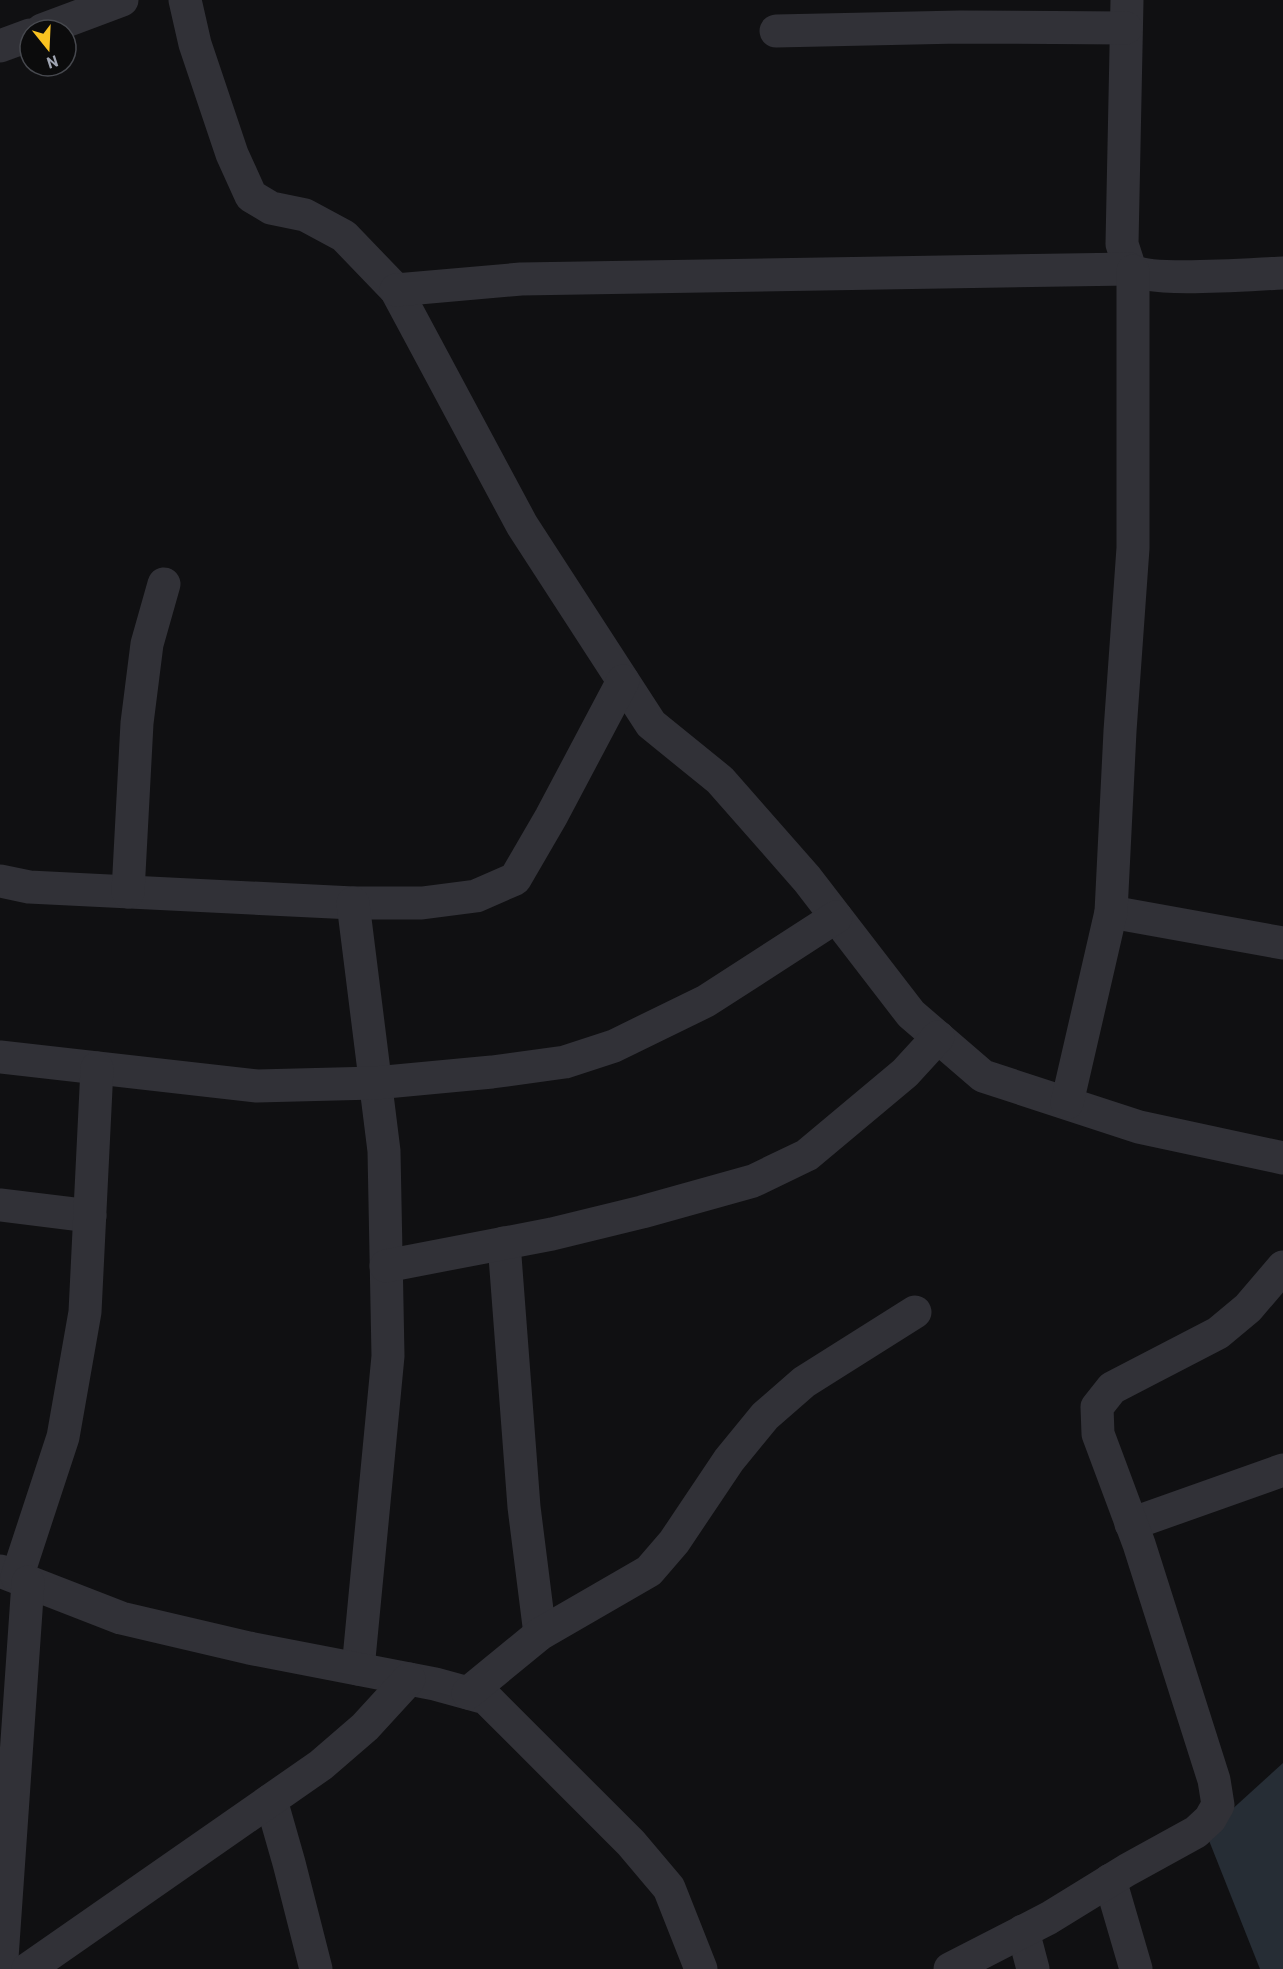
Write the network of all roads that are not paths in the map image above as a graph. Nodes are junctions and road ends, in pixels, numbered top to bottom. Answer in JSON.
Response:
{"nodes":[{"id":1,"x":122,"y":0,"type":"edge"},
{"id":2,"x":185,"y":0,"type":"edge"},
{"id":3,"x":1126,"y":14,"type":"edge"},
{"id":4,"x":74,"y":18,"type":"edge"},
{"id":5,"x":776,"y":32,"type":"dead end"},
{"id":6,"x":18,"y":39,"type":"edge"},
{"id":7,"x":0,"y":46,"type":"edge"},
{"id":8,"x":1131,"y":270,"type":"junction"},
{"id":9,"x":1283,"y":273,"type":"edge"},
{"id":10,"x":396,"y":290,"type":"junction"},
{"id":11,"x":164,"y":584,"type":"dead end"},
{"id":12,"x":623,"y":681,"type":"junction"},
{"id":13,"x":0,"y":881,"type":"edge"},
{"id":14,"x":128,"y":892,"type":"junction"},
{"id":15,"x":353,"y":903,"type":"junction"},
{"id":16,"x":1111,"y":912,"type":"junction"},
{"id":17,"x":836,"y":917,"type":"junction"},
{"id":18,"x":1283,"y":943,"type":"edge"},
{"id":19,"x":938,"y":1037,"type":"junction"},
{"id":20,"x":0,"y":1057,"type":"edge"},
{"id":21,"x":97,"y":1068,"type":"junction"},
{"id":22,"x":375,"y":1083,"type":"junction"},
{"id":23,"x":1067,"y":1103,"type":"junction"},
{"id":24,"x":1283,"y":1158,"type":"edge"},
{"id":25,"x":0,"y":1205,"type":"edge"},
{"id":26,"x":90,"y":1216,"type":"junction"},
{"id":27,"x":504,"y":1244,"type":"junction"},
{"id":28,"x":386,"y":1266,"type":"junction"},
{"id":29,"x":1283,"y":1267,"type":"edge"},
{"id":30,"x":915,"y":1312,"type":"dead end"},
{"id":31,"x":1283,"y":1470,"type":"edge"},
{"id":32,"x":1131,"y":1524,"type":"junction"},
{"id":33,"x":15,"y":1576,"type":"edge"},
{"id":34,"x":540,"y":1634,"type":"junction"},
{"id":35,"x":358,"y":1669,"type":"junction"},
{"id":36,"x":408,"y":1679,"type":"junction"},
{"id":37,"x":468,"y":1693,"type":"junction"},
{"id":38,"x":271,"y":1800,"type":"junction"},
{"id":39,"x":1110,"y":1880,"type":"junction"},
{"id":40,"x":1023,"y":1931,"type":"junction"},
{"id":41,"x":37,"y":1966,"type":"edge"},
{"id":42,"x":6,"y":1969,"type":"edge"},
{"id":43,"x":316,"y":1969,"type":"edge"},
{"id":44,"x":701,"y":1969,"type":"edge"},
{"id":45,"x":950,"y":1969,"type":"edge"},
{"id":46,"x":1033,"y":1969,"type":"edge"},
{"id":47,"x":1136,"y":1969,"type":"edge"}],
"edges":[{"from":1,"to":4,"type":"street"},
{"from":2,"to":10,"type":"street"},
{"from":3,"to":5,"type":"street"},
{"from":3,"to":8,"type":"street"},
{"from":6,"to":7,"type":"street"},
{"from":8,"to":9,"type":"street"},
{"from":8,"to":10,"type":"street"},
{"from":8,"to":16,"type":"street"},
{"from":10,"to":12,"type":"street"},
{"from":11,"to":14,"type":"street"},
{"from":12,"to":15,"type":"street"},
{"from":12,"to":17,"type":"street"},
{"from":13,"to":14,"type":"street"},
{"from":14,"to":15,"type":"street"},
{"from":15,"to":22,"type":"street"},
{"from":16,"to":18,"type":"street"},
{"from":16,"to":23,"type":"street"},
{"from":17,"to":19,"type":"street"},
{"from":17,"to":22,"type":"street"},
{"from":19,"to":23,"type":"street"},
{"from":19,"to":27,"type":"street"},
{"from":20,"to":21,"type":"street"},
{"from":21,"to":22,"type":"street"},
{"from":21,"to":26,"type":"street"},
{"from":22,"to":28,"type":"street"},
{"from":23,"to":24,"type":"street"},
{"from":25,"to":26,"type":"street"},
{"from":26,"to":33,"type":"street"},
{"from":27,"to":28,"type":"street"},
{"from":27,"to":34,"type":"street"},
{"from":28,"to":35,"type":"street"},
{"from":29,"to":32,"type":"street"},
{"from":30,"to":34,"type":"street"},
{"from":31,"to":32,"type":"street"},
{"from":32,"to":39,"type":"street"},
{"from":33,"to":35,"type":"street"},
{"from":33,"to":42,"type":"street"},
{"from":34,"to":37,"type":"street"},
{"from":35,"to":36,"type":"street"},
{"from":36,"to":37,"type":"street"},
{"from":36,"to":38,"type":"street"},
{"from":37,"to":44,"type":"street"},
{"from":38,"to":41,"type":"street"},
{"from":38,"to":43,"type":"street"},
{"from":39,"to":40,"type":"street"},
{"from":39,"to":47,"type":"street"},
{"from":40,"to":45,"type":"street"},
{"from":40,"to":46,"type":"street"}]}
